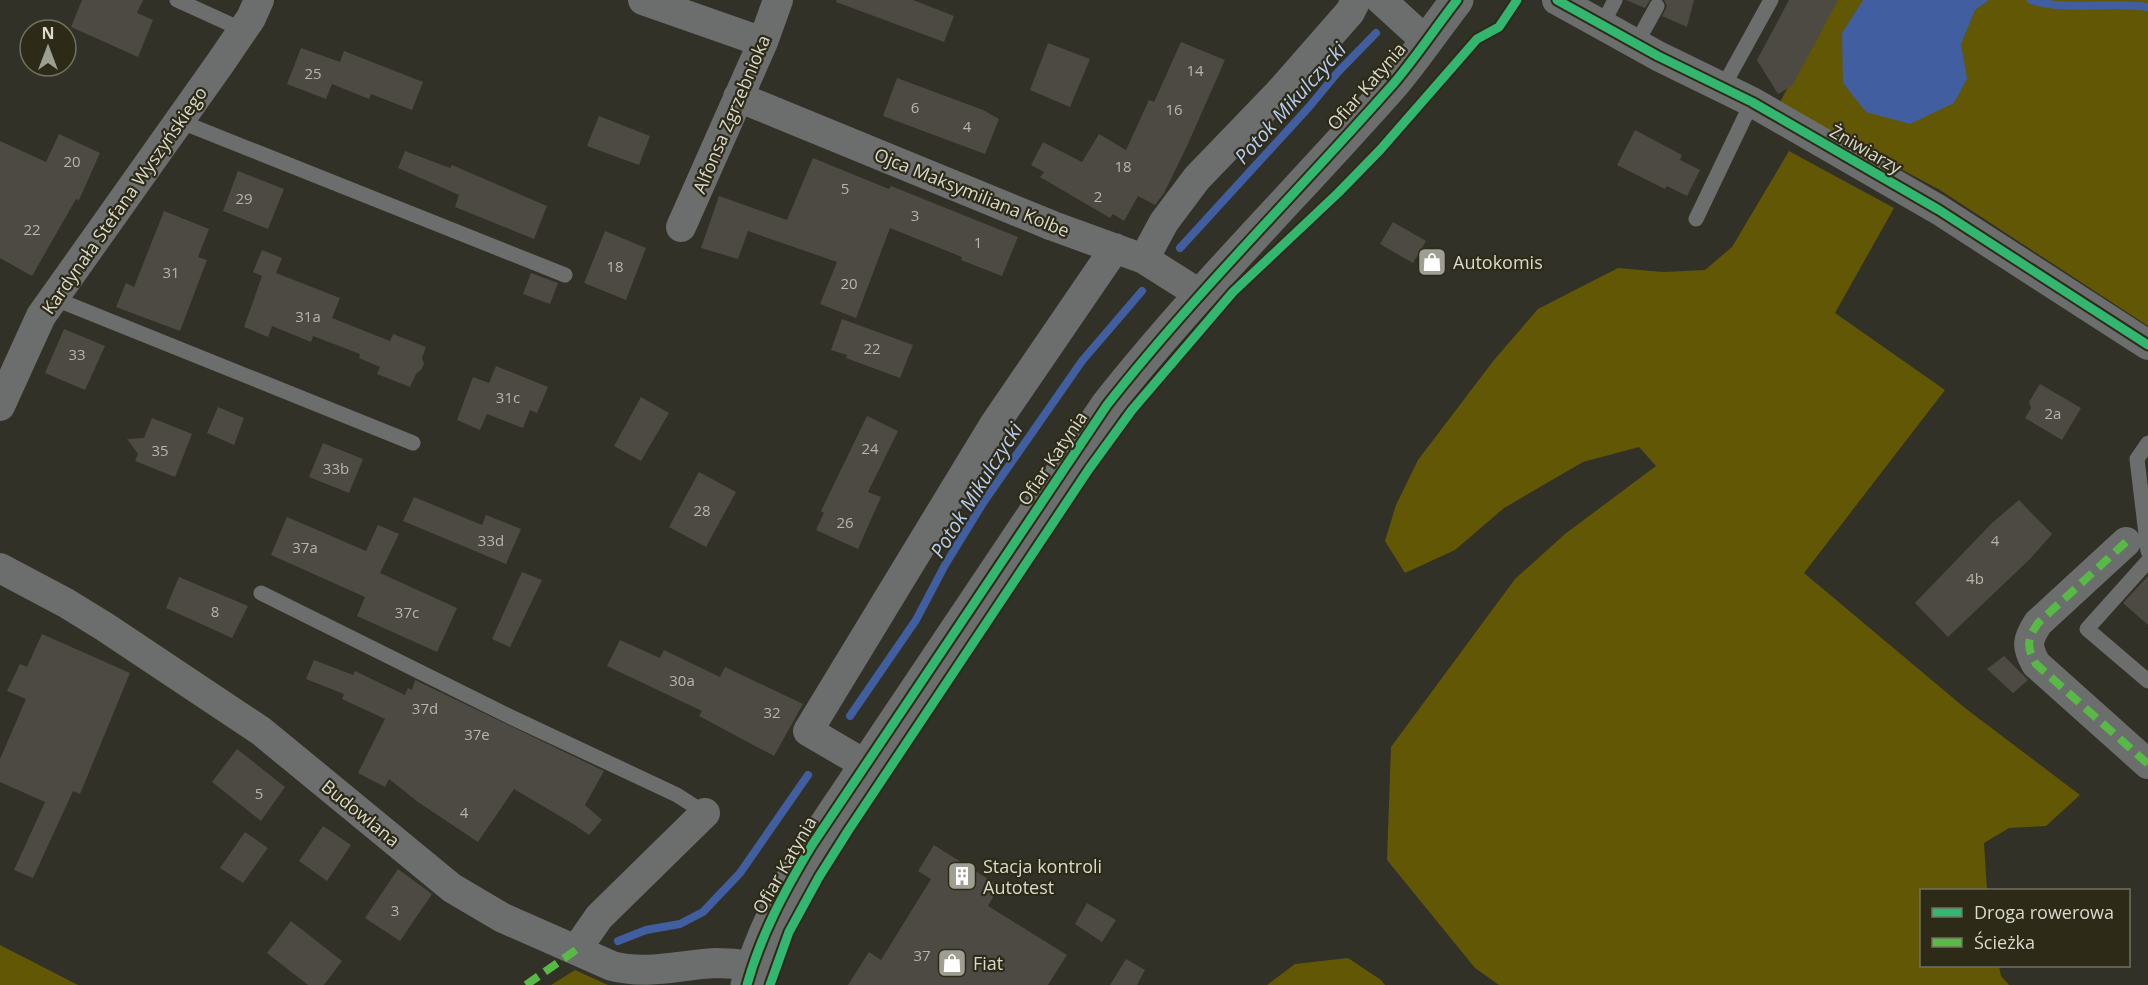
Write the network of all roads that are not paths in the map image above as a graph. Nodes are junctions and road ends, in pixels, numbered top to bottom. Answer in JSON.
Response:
{"nodes":[{"id":1,"x":177,"y":0,"type":"edge"},
{"id":2,"x":259,"y":0,"type":"edge"},
{"id":3,"x":643,"y":0,"type":"edge"},
{"id":4,"x":778,"y":0,"type":"edge"},
{"id":5,"x":1356,"y":0,"type":"edge"},
{"id":6,"x":1381,"y":0,"type":"edge"},
{"id":7,"x":1457,"y":0,"type":"edge"},
{"id":8,"x":1771,"y":0,"type":"edge"},
{"id":9,"x":1565,"y":2,"type":"edge"},
{"id":10,"x":1657,"y":6,"type":"dead end"},
{"id":11,"x":1608,"y":12,"type":"edge"},
{"id":12,"x":243,"y":30,"type":"junction"},
{"id":13,"x":1426,"y":41,"type":"junction"},
{"id":14,"x":762,"y":42,"type":"junction"},
{"id":15,"x":1636,"y":44,"type":"junction"},
{"id":16,"x":1723,"y":87,"type":"junction"},
{"id":17,"x":738,"y":97,"type":"junction"},
{"id":18,"x":1752,"y":102,"type":"junction"},
{"id":19,"x":179,"y":121,"type":"junction"},
{"id":20,"x":1696,"y":219,"type":"dead end"},
{"id":21,"x":681,"y":227,"type":"dead end"},
{"id":22,"x":1115,"y":248,"type":"junction"},
{"id":23,"x":1144,"y":259,"type":"junction"},
{"id":24,"x":565,"y":274,"type":"dead end"},
{"id":25,"x":1201,"y":295,"type":"junction"},
{"id":26,"x":53,"y":298,"type":"junction"},
{"id":27,"x":2148,"y":345,"type":"edge"},
{"id":28,"x":0,"y":406,"type":"edge"},
{"id":29,"x":2148,"y":442,"type":"edge"},
{"id":30,"x":413,"y":443,"type":"dead end"},
{"id":31,"x":2141,"y":551,"type":"edge"},
{"id":32,"x":0,"y":568,"type":"edge"},
{"id":33,"x":261,"y":593,"type":"dead end"},
{"id":34,"x":2148,"y":681,"type":"edge"},
{"id":35,"x":2148,"y":764,"type":"edge"},
{"id":36,"x":866,"y":765,"type":"junction"},
{"id":37,"x":705,"y":813,"type":"joint"},
{"id":38,"x":576,"y":950,"type":"junction"},
{"id":39,"x":749,"y":975,"type":"edge"}],
"edges":[{"from":1,"to":12,"type":"lane"},
{"from":2,"to":12,"type":"street","name":"Kardynała Stefana Wyszyńskiego"},
{"from":3,"to":14,"type":"street"},
{"from":4,"to":14,"type":"street","name":"Alfonsa Zgrzebnioka"},
{"from":5,"to":23,"type":"street"},
{"from":6,"to":13,"type":"street"},
{"from":7,"to":13,"type":"street","name":"Ofiar Katynia"},
{"from":8,"to":16,"type":"lane"},
{"from":9,"to":11,"type":"street","name":"Żniwiarzy"},
{"from":10,"to":15,"type":"lane"},
{"from":11,"to":15,"type":"street","name":"Żniwiarzy"},
{"from":12,"to":19,"type":"street","name":"Kardynała Stefana Wyszyńskiego"},
{"from":13,"to":25,"type":"street","name":"Ofiar Katynia"},
{"from":14,"to":17,"type":"street","name":"Alfonsa Zgrzebnioka"},
{"from":15,"to":16,"type":"street","name":"Żniwiarzy"},
{"from":16,"to":18,"type":"street","name":"Żniwiarzy"},
{"from":17,"to":21,"type":"street","name":"Alfonsa Zgrzebnioka"},
{"from":17,"to":22,"type":"street","name":"Ojca Maksymiliana Kolbe"},
{"from":18,"to":20,"type":"lane"},
{"from":18,"to":27,"type":"street","name":"Żniwiarzy"},
{"from":19,"to":24,"type":"lane"},
{"from":19,"to":26,"type":"street","name":"Kardynała Stefana Wyszyńskiego"},
{"from":22,"to":23,"type":"street","name":"Ojca Maksymiliana Kolbe"},
{"from":22,"to":36,"type":"street"},
{"from":23,"to":25,"type":"street","name":"Ojca Maksymiliana Kolbe"},
{"from":25,"to":36,"type":"street","name":"Ofiar Katynia"},
{"from":26,"to":28,"type":"street","name":"Kardynała Stefana Wyszyńskiego"},
{"from":26,"to":30,"type":"lane"},
{"from":29,"to":31,"type":"lane"},
{"from":31,"to":34,"type":"lane"},
{"from":31,"to":35,"type":"street"},
{"from":32,"to":38,"type":"street","name":"Budowlana"},
{"from":33,"to":37,"type":"lane"},
{"from":36,"to":39,"type":"street","name":"Ofiar Katynia"},
{"from":37,"to":38,"type":"street"},
{"from":38,"to":39,"type":"street","name":"Budowlana"}]}
